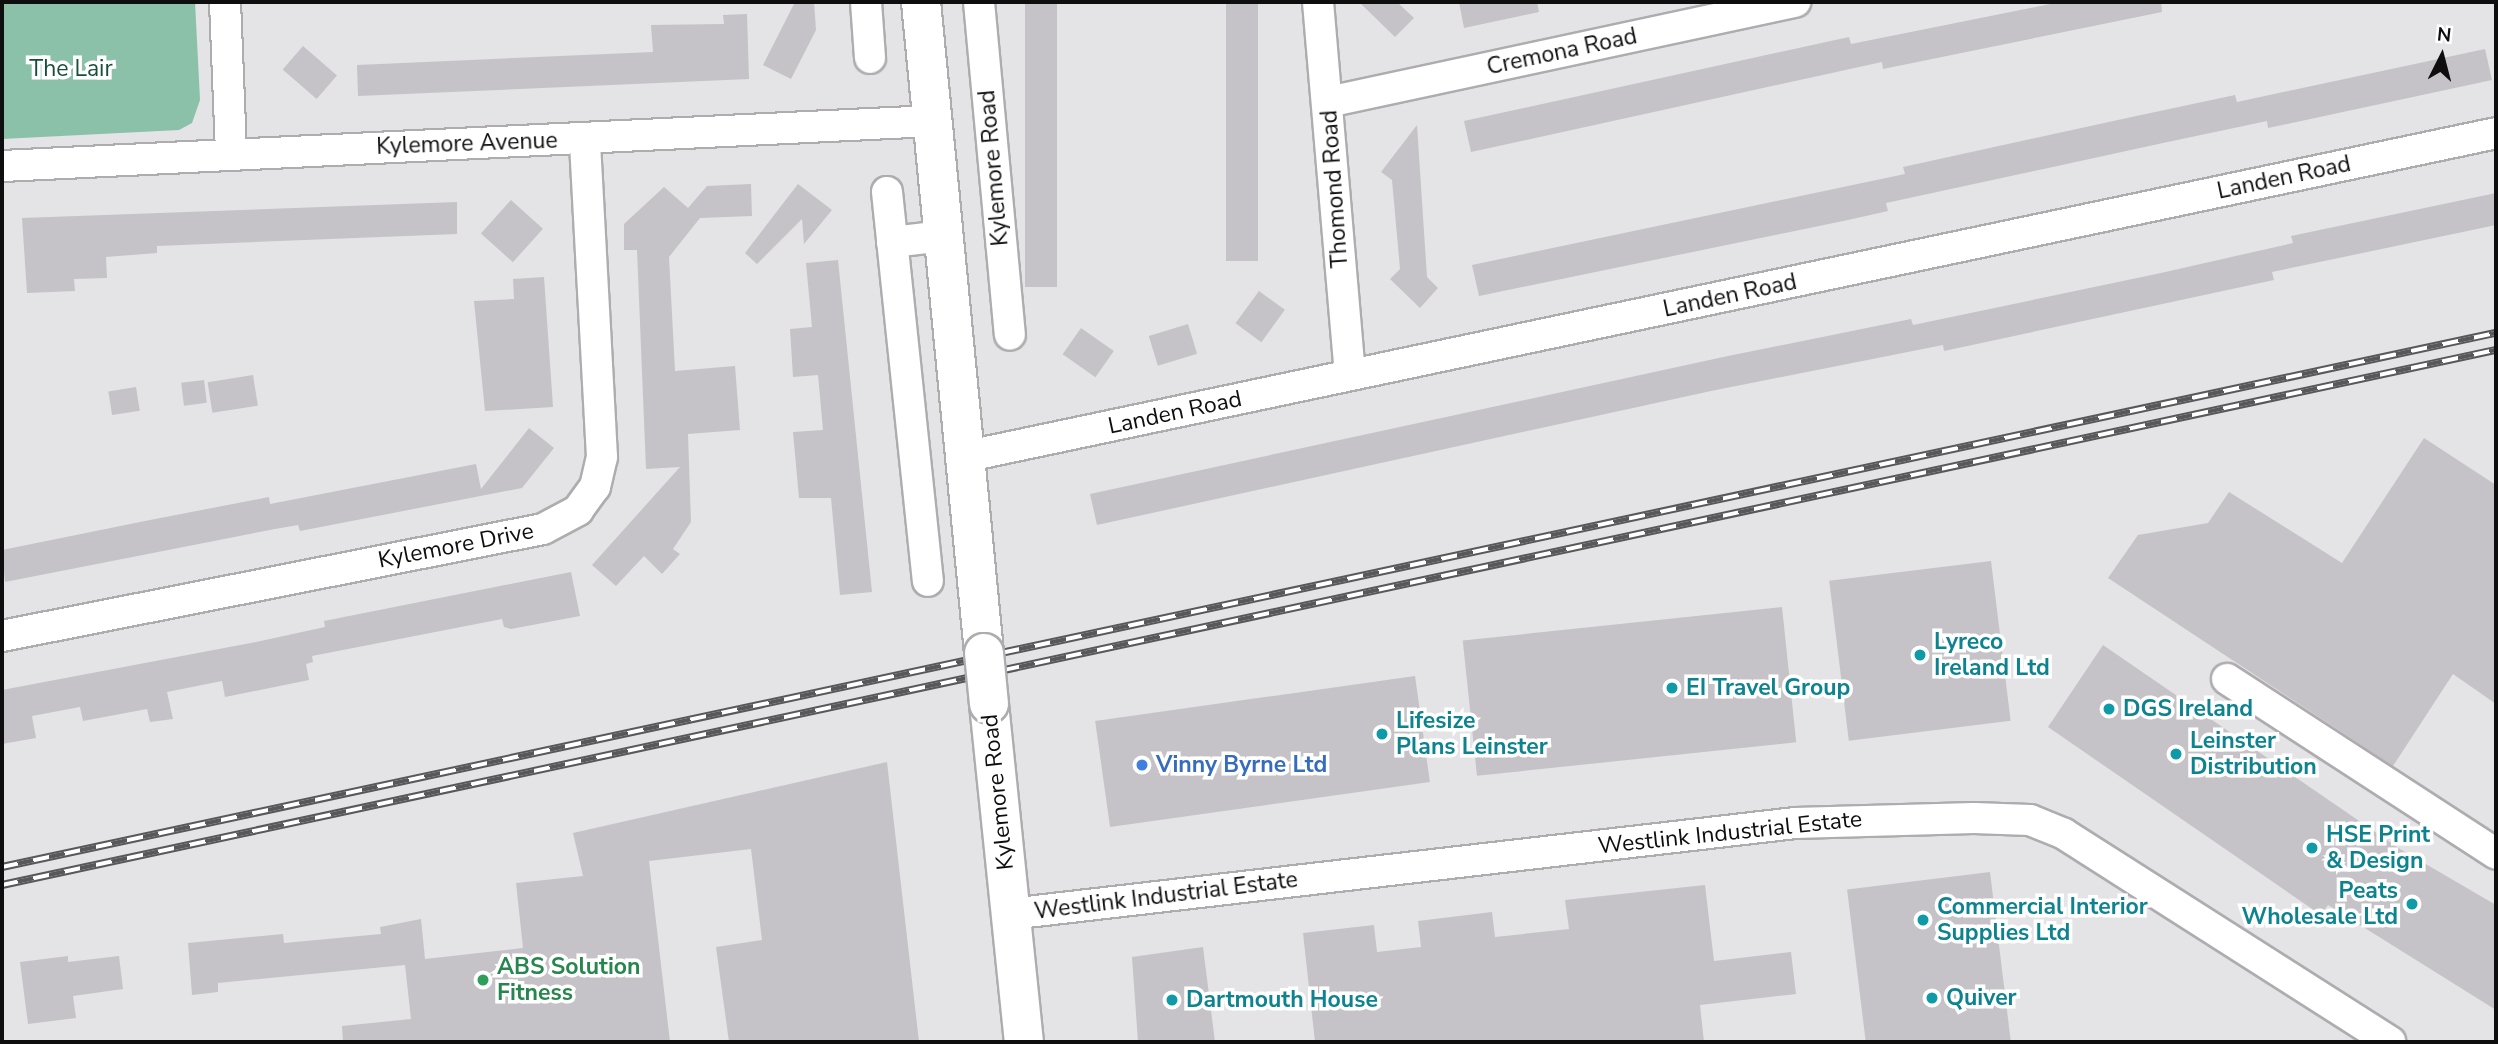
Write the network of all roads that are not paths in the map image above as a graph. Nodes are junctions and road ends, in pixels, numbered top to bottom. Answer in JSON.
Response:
{"nodes":[{"id":1,"x":225,"y":2,"type":"edge"},
{"id":2,"x":866,"y":2,"type":"edge"},
{"id":3,"x":921,"y":2,"type":"edge"},
{"id":4,"x":979,"y":2,"type":"edge"},
{"id":5,"x":1318,"y":2,"type":"edge"},
{"id":6,"x":1795,"y":2,"type":"edge"},
{"id":7,"x":870,"y":58,"type":"dead end"},
{"id":8,"x":1328,"y":102,"type":"junction"},
{"id":9,"x":932,"y":121,"type":"junction"},
{"id":10,"x":2496,"y":133,"type":"edge"},
{"id":11,"x":585,"y":139,"type":"junction"},
{"id":12,"x":231,"y":154,"type":"junction"},
{"id":13,"x":2,"y":166,"type":"edge"},
{"id":14,"x":887,"y":192,"type":"dead end"},
{"id":15,"x":944,"y":236,"type":"junction"},
{"id":16,"x":892,"y":242,"type":"junction"},
{"id":17,"x":1010,"y":335,"type":"dead end"},
{"id":18,"x":1350,"y":375,"type":"junction"},
{"id":19,"x":963,"y":457,"type":"junction"},
{"id":20,"x":973,"y":542,"type":"junction"},
{"id":21,"x":924,"y":549,"type":"junction"},
{"id":22,"x":928,"y":581,"type":"dead end"},
{"id":23,"x":2,"y":636,"type":"edge"},
{"id":24,"x":2227,"y":678,"type":"dead end"},
{"id":25,"x":2496,"y":855,"type":"edge"},
{"id":26,"x":1010,"y":914,"type":"junction"},
{"id":27,"x":1024,"y":1042,"type":"edge"},
{"id":28,"x":2390,"y":1042,"type":"edge"}],
"edges":[{"from":1,"to":12,"type":"street"},
{"from":2,"to":7,"type":"street"},
{"from":3,"to":9,"type":"main road","name":"Kylemore Road"},
{"from":4,"to":17,"type":"street","name":"Kylemore Road"},
{"from":5,"to":8,"type":"street","name":"Thomond Road"},
{"from":6,"to":8,"type":"street","name":"Cremona Road"},
{"from":8,"to":18,"type":"street","name":"Thomond Road"},
{"from":9,"to":11,"type":"street","name":"Kylemore Avenue"},
{"from":9,"to":15,"type":"main road","name":"Kylemore Road"},
{"from":10,"to":18,"type":"street","name":"Landen Road"},
{"from":11,"to":12,"type":"street","name":"Kylemore Avenue"},
{"from":11,"to":23,"type":"street","name":"Kylemore Drive"},
{"from":12,"to":13,"type":"street","name":"Kylemore Avenue"},
{"from":14,"to":16,"type":"street"},
{"from":15,"to":16,"type":"street"},
{"from":15,"to":19,"type":"main road","name":"Kylemore Road"},
{"from":16,"to":21,"type":"street"},
{"from":18,"to":19,"type":"street","name":"Landen Road"},
{"from":19,"to":20,"type":"main road","name":"Kylemore Road"},
{"from":20,"to":21,"type":"street"},
{"from":20,"to":26,"type":"main road","name":"Kylemore Road","bridge":true},
{"from":21,"to":22,"type":"street"},
{"from":24,"to":25,"type":"street"},
{"from":26,"to":27,"type":"main road","name":"Kylemore Road"},
{"from":26,"to":28,"type":"street","name":"Westlink Industrial Estate"}]}
